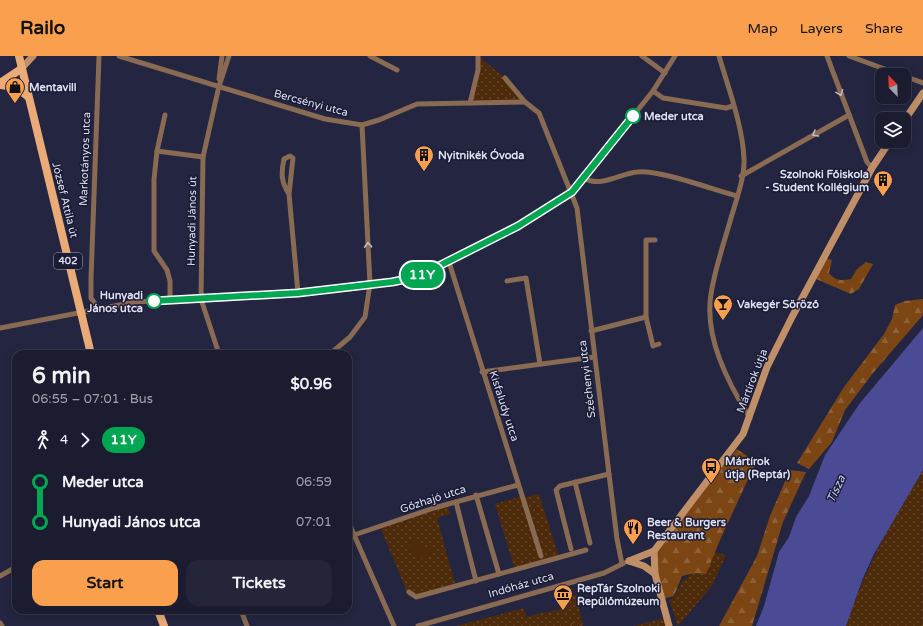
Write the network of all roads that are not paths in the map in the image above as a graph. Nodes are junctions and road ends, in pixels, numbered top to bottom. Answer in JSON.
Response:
{"nodes":[{"id":1,"x":19,"y":56,"type":"edge"},
{"id":2,"x":33,"y":56,"type":"edge"},
{"id":3,"x":99,"y":56,"type":"edge"},
{"id":4,"x":119,"y":56,"type":"edge"},
{"id":5,"x":222,"y":56,"type":"edge"},
{"id":6,"x":229,"y":56,"type":"edge"},
{"id":7,"x":370,"y":56,"type":"edge"},
{"id":8,"x":478,"y":56,"type":"edge"},
{"id":9,"x":642,"y":56,"type":"edge"},
{"id":10,"x":675,"y":56,"type":"edge"},
{"id":11,"x":719,"y":56,"type":"edge"},
{"id":12,"x":827,"y":56,"type":"edge"},
{"id":13,"x":850,"y":56,"type":"edge"},
{"id":14,"x":126,"y":57,"type":"edge"},
{"id":15,"x":882,"y":68,"type":"edge"},
{"id":16,"x":21,"y":69,"type":"junction"},
{"id":17,"x":397,"y":70,"type":"dead end"},
{"id":18,"x":665,"y":73,"type":"junction"},
{"id":19,"x":505,"y":78,"type":"dead end"},
{"id":20,"x":911,"y":79,"type":"edge"},
{"id":21,"x":923,"y":83,"type":"edge"},
{"id":22,"x":0,"y":84,"type":"edge"},
{"id":23,"x":219,"y":86,"type":"junction"},
{"id":24,"x":653,"y":91,"type":"junction"},
{"id":25,"x":923,"y":93,"type":"edge"},
{"id":26,"x":28,"y":96,"type":"junction"},
{"id":27,"x":525,"y":102,"type":"junction"},
{"id":28,"x":470,"y":103,"type":"junction"},
{"id":29,"x":733,"y":106,"type":"junction"},
{"id":30,"x":910,"y":112,"type":"edge"},
{"id":31,"x":849,"y":115,"type":"junction"},
{"id":32,"x":165,"y":116,"type":"dead end"},
{"id":33,"x":362,"y":125,"type":"junction"},
{"id":34,"x":885,"y":148,"type":"edge"},
{"id":35,"x":156,"y":151,"type":"junction"},
{"id":36,"x":203,"y":157,"type":"junction"},
{"id":37,"x":872,"y":168,"type":"junction"},
{"id":38,"x":741,"y":176,"type":"junction"},
{"id":39,"x":584,"y":178,"type":"junction"},
{"id":40,"x":572,"y":192,"type":"junction"},
{"id":41,"x":289,"y":194,"type":"junction"},
{"id":42,"x":737,"y":196,"type":"junction"},
{"id":43,"x":655,"y":240,"type":"dead end"},
{"id":44,"x":449,"y":262,"type":"junction"},
{"id":45,"x":507,"y":281,"type":"dead end"},
{"id":46,"x":370,"y":284,"type":"junction"},
{"id":47,"x":298,"y":293,"type":"junction"},
{"id":48,"x":200,"y":299,"type":"junction"},
{"id":49,"x":170,"y":300,"type":"junction"},
{"id":50,"x":98,"y":308,"type":"junction"},
{"id":51,"x":81,"y":312,"type":"junction"},
{"id":52,"x":646,"y":317,"type":"junction"},
{"id":53,"x":0,"y":328,"type":"edge"},
{"id":54,"x":591,"y":331,"type":"junction"},
{"id":55,"x":659,"y":344,"type":"dead end"},
{"id":56,"x":90,"y":350,"type":"edge"},
{"id":57,"x":218,"y":350,"type":"edge"},
{"id":58,"x":335,"y":350,"type":"edge"},
{"id":59,"x":594,"y":357,"type":"junction"},
{"id":60,"x":540,"y":364,"type":"junction"},
{"id":61,"x":482,"y":372,"type":"junction"},
{"id":62,"x":750,"y":418,"type":"junction"},
{"id":63,"x":609,"y":474,"type":"junction"},
{"id":64,"x":575,"y":482,"type":"junction"},
{"id":65,"x":518,"y":485,"type":"junction"},
{"id":66,"x":476,"y":495,"type":"junction"},
{"id":67,"x":456,"y":502,"type":"junction"},
{"id":68,"x":352,"y":530,"type":"edge"},
{"id":69,"x":354,"y":535,"type":"junction"},
{"id":70,"x":590,"y":543,"type":"dead end"},
{"id":71,"x":571,"y":549,"type":"dead end"},
{"id":72,"x":586,"y":550,"type":"dead end"},
{"id":73,"x":654,"y":551,"type":"junction"},
{"id":74,"x":541,"y":556,"type":"dead end"},
{"id":75,"x":626,"y":562,"type":"junction"},
{"id":76,"x":12,"y":569,"type":"edge"},
{"id":77,"x":498,"y":574,"type":"junction"},
{"id":78,"x":655,"y":574,"type":"junction"},
{"id":79,"x":0,"y":576,"type":"edge"},
{"id":80,"x":476,"y":581,"type":"junction"},
{"id":81,"x":409,"y":592,"type":"dead end"},
{"id":82,"x":160,"y":614,"type":"edge"},
{"id":83,"x":242,"y":614,"type":"edge"},
{"id":84,"x":0,"y":622,"type":"edge"},
{"id":85,"x":2,"y":626,"type":"edge"},
{"id":86,"x":164,"y":626,"type":"edge"},
{"id":87,"x":247,"y":626,"type":"edge"},
{"id":88,"x":394,"y":626,"type":"edge"},
{"id":89,"x":418,"y":626,"type":"edge"},
{"id":90,"x":669,"y":626,"type":"edge"}],
"edges":[{"from":1,"to":16,"type":"main road","name":"József Attila út"},
{"from":2,"to":16,"type":"street"},
{"from":3,"to":50,"type":"street","name":"Markotányos utca"},
{"from":4,"to":14,"type":"street","name":"Bercsényi utca"},
{"from":5,"to":23,"type":"street","name":"Hunyadi János út"},
{"from":6,"to":23,"type":"street","name":"Hunyadi János út"},
{"from":7,"to":17,"type":"street"},
{"from":8,"to":28,"type":"street"},
{"from":9,"to":18,"type":"street"},
{"from":10,"to":18,"type":"street"},
{"from":11,"to":29,"type":"street"},
{"from":12,"to":31,"type":"street","one_way":true},
{"from":13,"to":15,"type":"street"},
{"from":14,"to":23,"type":"street","name":"Bercsényi utca"},
{"from":16,"to":22,"type":"main road"},
{"from":16,"to":26,"type":"main road","name":"József Attila út","number":"402"},
{"from":18,"to":24,"type":"street"},
{"from":19,"to":27,"type":"street"},
{"from":20,"to":21,"type":"street"},
{"from":22,"to":26,"type":"main road"},
{"from":23,"to":33,"type":"street","name":"Bercsényi utca"},
{"from":23,"to":36,"type":"street","name":"Hunyadi János út"},
{"from":24,"to":29,"type":"street"},
{"from":24,"to":39,"type":"street"},
{"from":25,"to":30,"type":"street"},
{"from":26,"to":51,"type":"main road","name":"József Attila út","number":"402"},
{"from":27,"to":28,"type":"street","name":"Bercsényi utca"},
{"from":27,"to":40,"type":"street"},
{"from":28,"to":33,"type":"street","name":"Bercsényi utca"},
{"from":29,"to":38,"type":"street"},
{"from":31,"to":37,"type":"street"},
{"from":31,"to":38,"type":"street","one_way":true},
{"from":32,"to":35,"type":"street"},
{"from":46,"to":33,"type":"street","one_way":true},
{"from":34,"to":37,"type":"street","name":"Mártírok útja"},
{"from":35,"to":36,"type":"street"},
{"from":35,"to":49,"type":"street"},
{"from":36,"to":48,"type":"street","name":"Hunyadi János út"},
{"from":37,"to":62,"type":"street","name":"Mártírok útja"},
{"from":38,"to":42,"type":"street"},
{"from":39,"to":40,"type":"street"},
{"from":39,"to":42,"type":"street"},
{"from":40,"to":44,"type":"street"},
{"from":40,"to":54,"type":"street","name":"Széchenyi utca"},
{"from":41,"to":41,"type":"street"},
{"from":41,"to":47,"type":"street"},
{"from":42,"to":62,"type":"street"},
{"from":43,"to":52,"type":"street"},
{"from":44,"to":46,"type":"street"},
{"from":44,"to":61,"type":"street","name":"Kisfaludy utca"},
{"from":45,"to":60,"type":"street"},
{"from":46,"to":47,"type":"street"},
{"from":46,"to":58,"type":"street"},
{"from":47,"to":48,"type":"street"},
{"from":48,"to":49,"type":"street"},
{"from":48,"to":57,"type":"street","name":"Hunyadi János út"},
{"from":49,"to":50,"type":"street"},
{"from":50,"to":51,"type":"street"},
{"from":51,"to":53,"type":"street"},
{"from":51,"to":56,"type":"main road","name":"József Attila út","number":"402"},
{"from":52,"to":54,"type":"street"},
{"from":52,"to":55,"type":"street"},
{"from":54,"to":59,"type":"street","name":"Széchenyi utca"},
{"from":59,"to":60,"type":"street"},
{"from":59,"to":63,"type":"street","name":"Széchenyi utca"},
{"from":60,"to":61,"type":"street"},
{"from":61,"to":65,"type":"street","name":"Kisfaludy utca"},
{"from":62,"to":73,"type":"street","name":"Mártírok útja"},
{"from":63,"to":64,"type":"street"},
{"from":63,"to":75,"type":"street","name":"Széchenyi utca"},
{"from":64,"to":70,"type":"street"},
{"from":64,"to":71,"type":"street"},
{"from":65,"to":66,"type":"street","name":"Gőzhajó utca"},
{"from":65,"to":74,"type":"street","name":"Kisfaludy utca"},
{"from":66,"to":67,"type":"street","name":"Gőzhajó utca"},
{"from":66,"to":77,"type":"street"},
{"from":67,"to":69,"type":"street","name":"Gőzhajó utca"},
{"from":67,"to":80,"type":"street"},
{"from":68,"to":69,"type":"street"},
{"from":69,"to":88,"type":"street"},
{"from":72,"to":77,"type":"street"},
{"from":73,"to":75,"type":"street"},
{"from":73,"to":78,"type":"street"},
{"from":75,"to":78,"type":"street"},
{"from":75,"to":89,"type":"street","name":"Indóház utca"},
{"from":76,"to":79,"type":"street"},
{"from":77,"to":80,"type":"street"},
{"from":78,"to":90,"type":"street"},
{"from":80,"to":81,"type":"street"},
{"from":82,"to":86,"type":"main road"},
{"from":83,"to":87,"type":"street"},
{"from":84,"to":85,"type":"street"}]}
